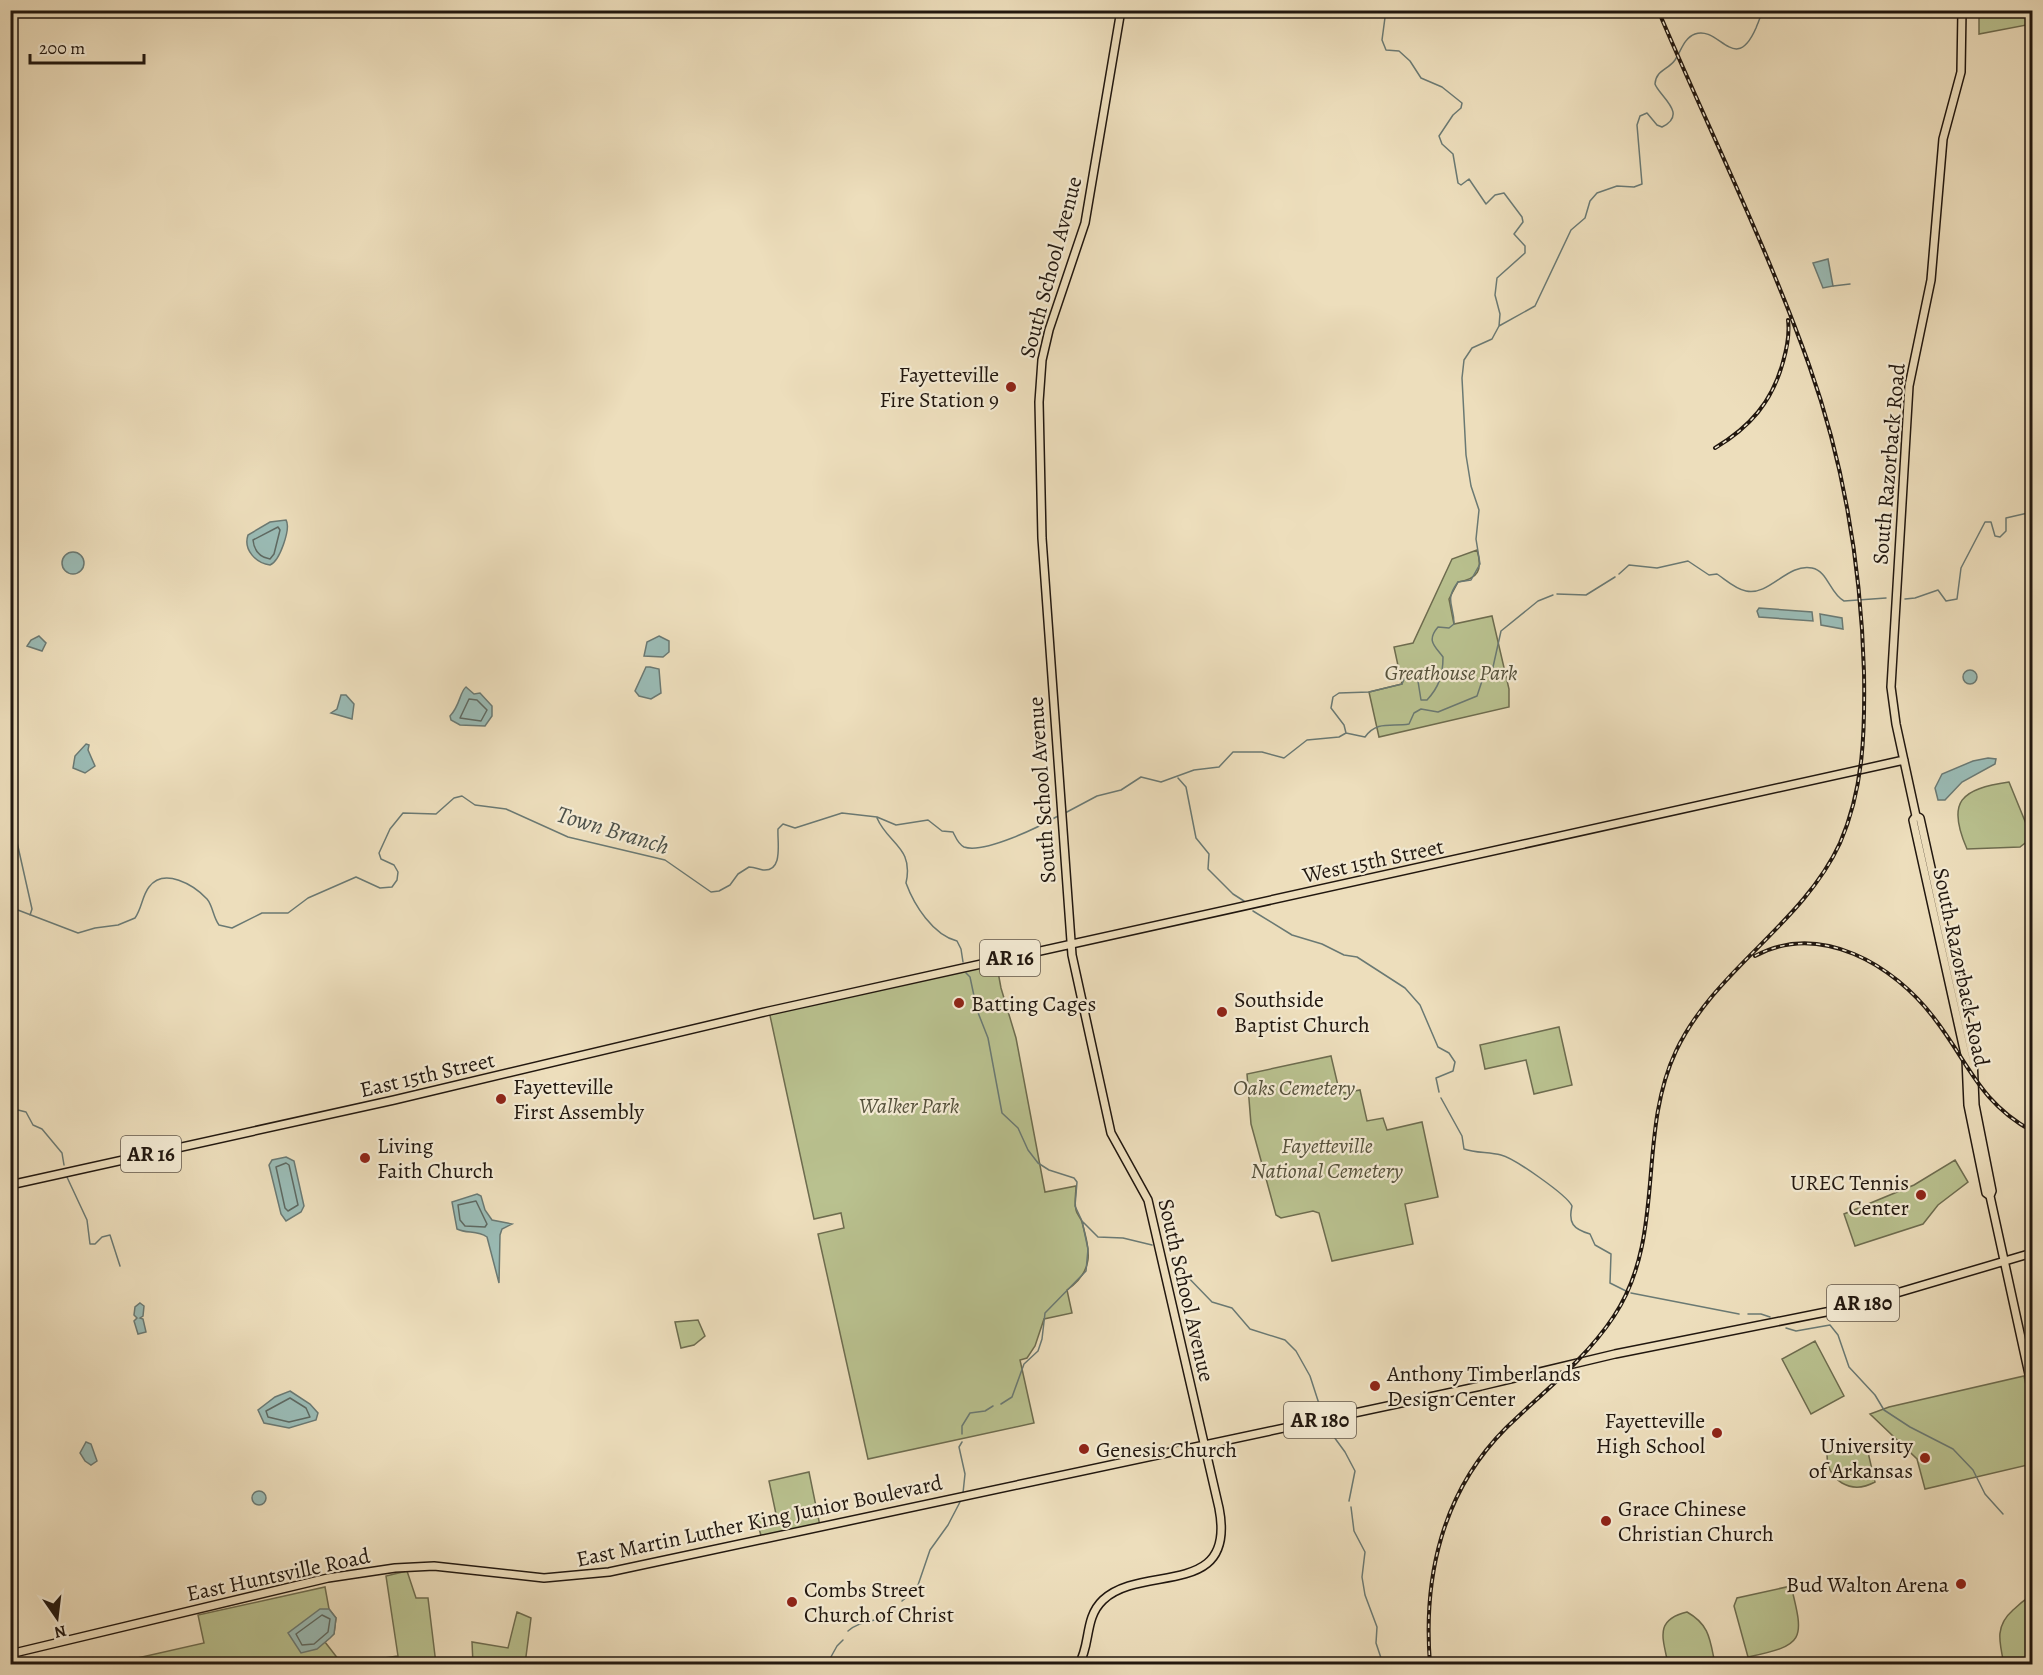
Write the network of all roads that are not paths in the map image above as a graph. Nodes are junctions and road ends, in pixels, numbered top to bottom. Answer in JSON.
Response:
{"nodes":[{"id":1,"x":1121,"y":10,"type":"edge"},
{"id":2,"x":1962,"y":10,"type":"edge"},
{"id":3,"x":1904,"y":760,"type":"junction"},
{"id":4,"x":1071,"y":945,"type":"junction"},
{"id":5,"x":851,"y":993,"type":"joint"},
{"id":6,"x":10,"y":1185,"type":"edge"},
{"id":7,"x":2032,"y":1253,"type":"edge"},
{"id":8,"x":2005,"y":1261,"type":"junction"},
{"id":9,"x":2032,"y":1388,"type":"edge"},
{"id":10,"x":1204,"y":1444,"type":"junction"},
{"id":11,"x":556,"y":1579,"type":"joint"},
{"id":12,"x":10,"y":1654,"type":"edge"},
{"id":13,"x":1079,"y":1665,"type":"edge"}],
"edges":[{"from":1,"to":4,"type":"main road","name":"South School Avenue"},
{"from":2,"to":3,"type":"main road","name":"South Razorback Road"},
{"from":3,"to":4,"type":"main road","name":"West 15th Street","number":"AR 16"},
{"from":3,"to":8,"type":"main road","name":"South Razorback Road"},
{"from":4,"to":5,"type":"main road","name":"West 15th Street","number":"AR 16"},
{"from":4,"to":10,"type":"main road","name":"South School Avenue"},
{"from":5,"to":6,"type":"main road","name":"East 15th Street","number":"AR 16"},
{"from":7,"to":8,"type":"main road","number":"AR 180"},
{"from":8,"to":9,"type":"main road","name":"South Razorback Road"},
{"from":8,"to":10,"type":"main road","number":"AR 180"},
{"from":10,"to":11,"type":"main road","name":"East Martin Luther King Junior Boulevard"},
{"from":10,"to":13,"type":"main road","name":"South School Avenue"},
{"from":11,"to":12,"type":"main road","name":"East Huntsville Road"}]}
